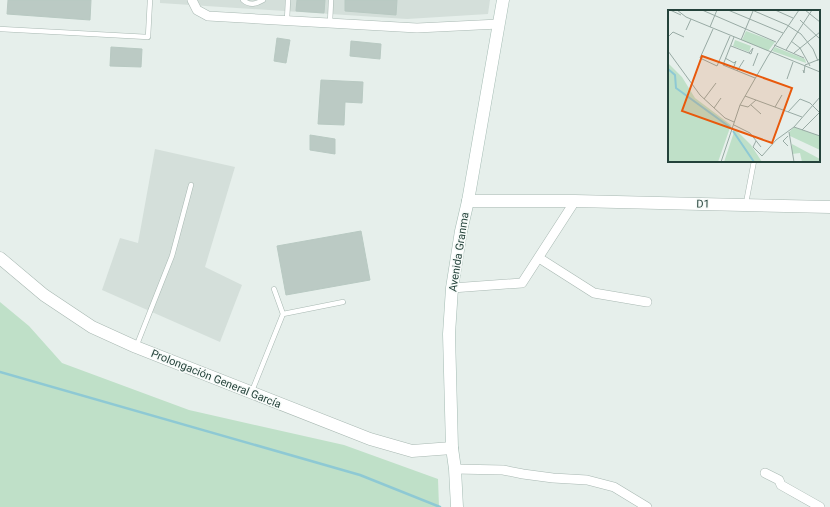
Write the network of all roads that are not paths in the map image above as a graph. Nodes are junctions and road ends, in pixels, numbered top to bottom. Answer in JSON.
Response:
{"nodes":[{"id":1,"x":150,"y":0,"type":"edge"},
{"id":2,"x":192,"y":0,"type":"edge"},
{"id":3,"x":243,"y":0,"type":"edge"},
{"id":4,"x":263,"y":0,"type":"edge"},
{"id":5,"x":288,"y":0,"type":"edge"},
{"id":6,"x":331,"y":0,"type":"edge"},
{"id":7,"x":503,"y":0,"type":"edge"},
{"id":8,"x":287,"y":20,"type":"junction"},
{"id":9,"x":330,"y":22,"type":"junction"},
{"id":10,"x":499,"y":24,"type":"junction"},
{"id":11,"x":0,"y":29,"type":"edge"},
{"id":12,"x":754,"y":162,"type":"edge"},
{"id":13,"x":191,"y":185,"type":"dead end"},
{"id":14,"x":468,"y":201,"type":"junction"},
{"id":15,"x":575,"y":201,"type":"junction"},
{"id":16,"x":746,"y":205,"type":"junction"},
{"id":17,"x":830,"y":207,"type":"edge"},
{"id":18,"x":0,"y":258,"type":"edge"},
{"id":19,"x":539,"y":258,"type":"junction"},
{"id":20,"x":274,"y":288,"type":"dead end"},
{"id":21,"x":452,"y":288,"type":"junction"},
{"id":22,"x":344,"y":302,"type":"dead end"},
{"id":23,"x":647,"y":302,"type":"dead end"},
{"id":24,"x":283,"y":314,"type":"junction"},
{"id":25,"x":136,"y":347,"type":"junction"},
{"id":26,"x":251,"y":393,"type":"junction"},
{"id":27,"x":452,"y":448,"type":"junction"},
{"id":28,"x":455,"y":469,"type":"junction"},
{"id":29,"x":765,"y":473,"type":"dead end"},
{"id":30,"x":457,"y":503,"type":"edge"},
{"id":31,"x":647,"y":507,"type":"edge"},
{"id":32,"x":820,"y":507,"type":"edge"}],
"edges":[{"from":1,"to":11,"type":"lane"},
{"from":2,"to":8,"type":"street"},
{"from":3,"to":4,"type":"lane"},
{"from":5,"to":8,"type":"lane"},
{"from":6,"to":9,"type":"lane"},
{"from":7,"to":10,"type":"street","name":"Avenida Granma"},
{"from":8,"to":9,"type":"street"},
{"from":9,"to":10,"type":"street"},
{"from":10,"to":14,"type":"street","name":"Avenida Granma"},
{"from":12,"to":16,"type":"lane"},
{"from":13,"to":25,"type":"lane"},
{"from":14,"to":15,"type":"street","name":"D1"},
{"from":14,"to":21,"type":"street","name":"Avenida Granma"},
{"from":15,"to":16,"type":"street","name":"D1"},
{"from":15,"to":19,"type":"street"},
{"from":16,"to":17,"type":"street","name":"D1"},
{"from":18,"to":25,"type":"street","name":"Prolongación General García"},
{"from":19,"to":21,"type":"street"},
{"from":19,"to":23,"type":"street"},
{"from":20,"to":24,"type":"lane"},
{"from":21,"to":27,"type":"street","name":"Avenida Granma"},
{"from":22,"to":24,"type":"lane"},
{"from":24,"to":26,"type":"lane"},
{"from":25,"to":26,"type":"street","name":"Prolongación General García"},
{"from":26,"to":27,"type":"street","name":"Prolongación General García"},
{"from":27,"to":28,"type":"street","name":"Avenida Granma"},
{"from":28,"to":30,"type":"street","name":"Avenida Granma"},
{"from":28,"to":31,"type":"street"},
{"from":29,"to":32,"type":"street"}]}
